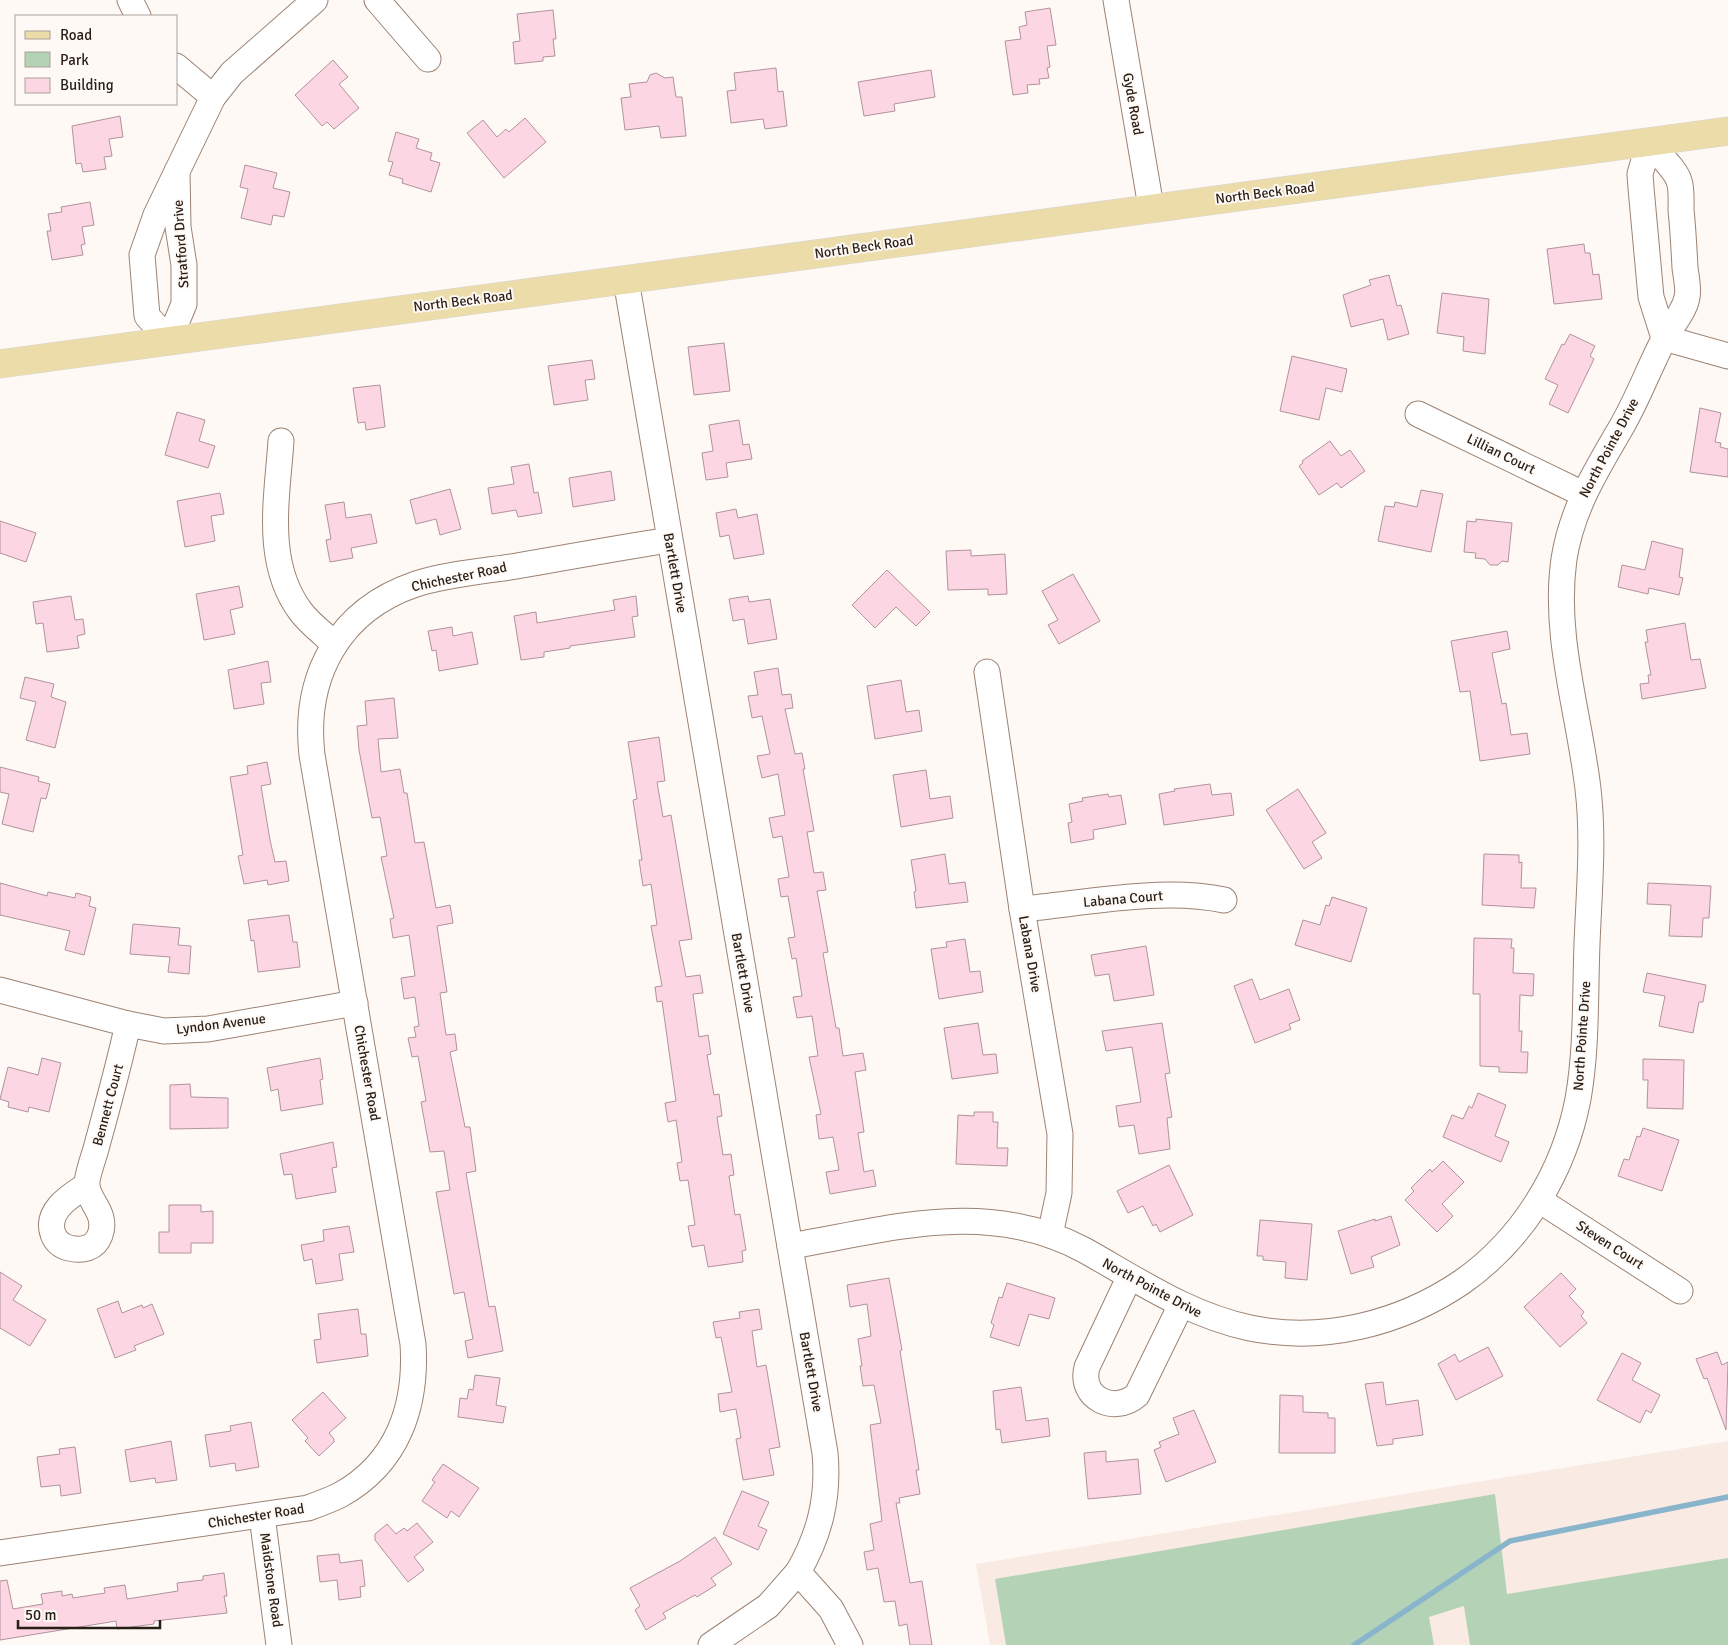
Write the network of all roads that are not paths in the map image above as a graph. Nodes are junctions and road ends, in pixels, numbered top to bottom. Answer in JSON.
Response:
{"nodes":[{"id":1,"x":130,"y":0,"type":"edge"},
{"id":2,"x":315,"y":0,"type":"edge"},
{"id":3,"x":377,"y":0,"type":"edge"},
{"id":4,"x":1116,"y":0,"type":"edge"},
{"id":5,"x":138,"y":15,"type":"edge"},
{"id":6,"x":428,"y":59,"type":"dead end"},
{"id":7,"x":178,"y":68,"type":"edge"},
{"id":8,"x":212,"y":97,"type":"junction"},
{"id":9,"x":1728,"y":131,"type":"edge"},
{"id":10,"x":1649,"y":143,"type":"junction"},
{"id":11,"x":177,"y":171,"type":"junction"},
{"id":12,"x":1151,"y":207,"type":"junction"},
{"id":13,"x":626,"y":280,"type":"junction"},
{"id":14,"x":1664,"y":338,"type":"junction"},
{"id":15,"x":169,"y":340,"type":"junction"},
{"id":16,"x":1728,"y":356,"type":"edge"},
{"id":17,"x":0,"y":364,"type":"edge"},
{"id":18,"x":1418,"y":414,"type":"dead end"},
{"id":19,"x":281,"y":442,"type":"dead end"},
{"id":20,"x":1583,"y":494,"type":"junction"},
{"id":21,"x":669,"y":540,"type":"junction"},
{"id":22,"x":334,"y":644,"type":"junction"},
{"id":23,"x":987,"y":672,"type":"dead end"},
{"id":24,"x":1224,"y":900,"type":"dead end"},
{"id":25,"x":1022,"y":909,"type":"junction"},
{"id":26,"x":0,"y":990,"type":"edge"},
{"id":27,"x":355,"y":1003,"type":"junction"},
{"id":28,"x":128,"y":1024,"type":"junction"},
{"id":29,"x":87,"y":1186,"type":"dead end"},
{"id":30,"x":1539,"y":1200,"type":"junction"},
{"id":31,"x":1050,"y":1235,"type":"junction"},
{"id":32,"x":790,"y":1246,"type":"junction"},
{"id":33,"x":1130,"y":1278,"type":"junction"},
{"id":34,"x":1680,"y":1290,"type":"dead end"},
{"id":35,"x":1181,"y":1305,"type":"junction"},
{"id":36,"x":262,"y":1516,"type":"junction"},
{"id":37,"x":0,"y":1553,"type":"edge"},
{"id":38,"x":798,"y":1572,"type":"junction"},
{"id":39,"x":279,"y":1645,"type":"edge"},
{"id":40,"x":711,"y":1645,"type":"edge"},
{"id":41,"x":850,"y":1645,"type":"edge"}],
"edges":[{"from":1,"to":5,"type":"street"},
{"from":2,"to":8,"type":"street","name":"Stratford Drive"},
{"from":3,"to":6,"type":"street"},
{"from":4,"to":12,"type":"street","name":"Gyde Road"},
{"from":7,"to":8,"type":"street"},
{"from":8,"to":11,"type":"street","name":"Stratford Drive"},
{"from":9,"to":10,"type":"main road","name":"North Beck Road"},
{"from":10,"to":12,"type":"main road","name":"North Beck Road"},
{"from":10,"to":14,"type":"street"},
{"from":10,"to":14,"type":"street","name":"North Pointe Drive"},
{"from":11,"to":15,"type":"street","name":"Stratford Drive"},
{"from":11,"to":15,"type":"street","name":"Stratford Drive"},
{"from":12,"to":13,"type":"main road","name":"North Beck Road"},
{"from":13,"to":15,"type":"main road","name":"North Beck Road"},
{"from":13,"to":21,"type":"street","name":"Bartlett Drive"},
{"from":14,"to":16,"type":"street"},
{"from":14,"to":20,"type":"street","name":"North Pointe Drive"},
{"from":15,"to":17,"type":"main road","name":"North Beck Road"},
{"from":18,"to":20,"type":"street","name":"Lillian Court"},
{"from":19,"to":22,"type":"street"},
{"from":20,"to":30,"type":"street","name":"North Pointe Drive"},
{"from":21,"to":22,"type":"street","name":"Chichester Road"},
{"from":21,"to":32,"type":"street","name":"Bartlett Drive"},
{"from":22,"to":27,"type":"street","name":"Chichester Road"},
{"from":23,"to":25,"type":"street","name":"Labana Drive"},
{"from":24,"to":25,"type":"street","name":"Labana Court"},
{"from":25,"to":31,"type":"street","name":"Labana Drive"},
{"from":26,"to":28,"type":"street","name":"Lyndon Avenue"},
{"from":27,"to":28,"type":"street","name":"Lyndon Avenue"},
{"from":27,"to":36,"type":"street","name":"Chichester Road"},
{"from":28,"to":29,"type":"street","name":"Bennett Court"},
{"from":30,"to":34,"type":"street","name":"Steven Court"},
{"from":30,"to":35,"type":"street","name":"North Pointe Drive"},
{"from":31,"to":32,"type":"street","name":"North Pointe Drive"},
{"from":31,"to":33,"type":"street","name":"North Pointe Drive"},
{"from":32,"to":38,"type":"street","name":"Bartlett Drive"},
{"from":33,"to":35,"type":"street","name":"North Pointe Drive"},
{"from":33,"to":35,"type":"street"},
{"from":36,"to":37,"type":"street","name":"Chichester Road"},
{"from":36,"to":39,"type":"street","name":"Maidstone Road"},
{"from":38,"to":40,"type":"street","name":"Bartlett Drive"},
{"from":38,"to":41,"type":"street"}]}
